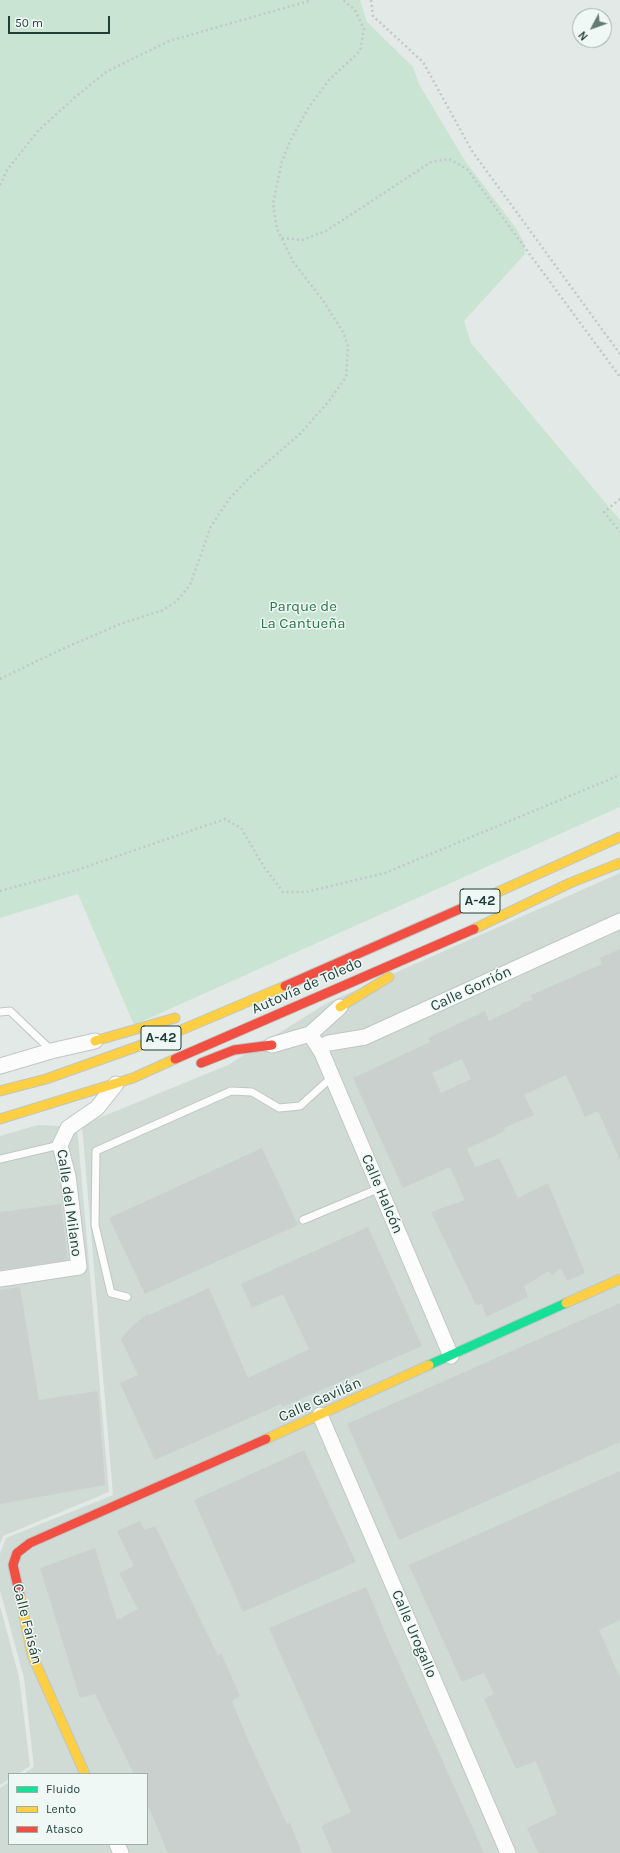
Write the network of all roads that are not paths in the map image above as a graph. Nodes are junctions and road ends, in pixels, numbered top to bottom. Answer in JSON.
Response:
{"nodes":[{"id":1,"x":620,"y":837,"type":"edge"},
{"id":2,"x":620,"y":863,"type":"edge"},
{"id":3,"x":620,"y":921,"type":"edge"},
{"id":4,"x":437,"y":946,"type":"junction"},
{"id":5,"x":318,"y":973,"type":"junction"},
{"id":6,"x":281,"y":978,"type":"dead end"},
{"id":7,"x":340,"y":1007,"type":"joint"},
{"id":8,"x":0,"y":1012,"type":"edge"},
{"id":9,"x":182,"y":1015,"type":"dead end"},
{"id":10,"x":310,"y":1034,"type":"junction"},
{"id":11,"x":95,"y":1041,"type":"joint"},
{"id":12,"x":272,"y":1045,"type":"joint"},
{"id":13,"x":318,"y":1047,"type":"junction"},
{"id":14,"x":51,"y":1051,"type":"junction"},
{"id":15,"x":0,"y":1066,"type":"edge"},
{"id":16,"x":191,"y":1067,"type":"dead end"},
{"id":17,"x":332,"y":1077,"type":"junction"},
{"id":18,"x":133,"y":1078,"type":"junction"},
{"id":19,"x":155,"y":1078,"type":"dead end"},
{"id":20,"x":116,"y":1084,"type":"junction"},
{"id":21,"x":0,"y":1092,"type":"edge"},
{"id":22,"x":0,"y":1119,"type":"edge"},
{"id":23,"x":60,"y":1145,"type":"junction"},
{"id":24,"x":0,"y":1158,"type":"edge"},
{"id":25,"x":380,"y":1188,"type":"junction"},
{"id":26,"x":303,"y":1220,"type":"dead end"},
{"id":27,"x":0,"y":1279,"type":"edge"},
{"id":28,"x":620,"y":1279,"type":"edge"},
{"id":29,"x":127,"y":1297,"type":"dead end"},
{"id":30,"x":451,"y":1356,"type":"junction"},
{"id":31,"x":320,"y":1415,"type":"junction"},
{"id":32,"x":30,"y":1543,"type":"joint"},
{"id":33,"x":85,"y":1773,"type":"edge"},
{"id":34,"x":508,"y":1853,"type":"edge"}],
"edges":[{"from":1,"to":5,"type":"main road","name":"Autovía de Toledo","number":"A-42"},
{"from":2,"to":4,"type":"main road","name":"Autovía de Toledo","number":"A-42"},
{"from":3,"to":13,"type":"street","name":"Calle Gorrión"},
{"from":4,"to":7,"type":"main road"},
{"from":4,"to":18,"type":"main road","name":"Autovía de Toledo","number":"A-42"},
{"from":5,"to":6,"type":"main road"},
{"from":5,"to":21,"type":"main road","name":"Autovía de Toledo","number":"A-42"},
{"from":7,"to":10,"type":"street"},
{"from":8,"to":14,"type":"lane"},
{"from":9,"to":11,"type":"main road"},
{"from":10,"to":12,"type":"street"},
{"from":10,"to":13,"type":"street","name":"Calle Halcón"},
{"from":11,"to":14,"type":"street"},
{"from":12,"to":16,"type":"main road"},
{"from":13,"to":17,"type":"street","name":"Calle Halcón"},
{"from":14,"to":15,"type":"street"},
{"from":17,"to":25,"type":"street","name":"Calle Halcón"},
{"from":17,"to":29,"type":"lane"},
{"from":18,"to":19,"type":"main road"},
{"from":18,"to":20,"type":"main road","name":"Autovía de Toledo","number":"A-42"},
{"from":20,"to":22,"type":"main road","name":"Autovía de Toledo","number":"A-42"},
{"from":20,"to":23,"type":"street","name":"Calle del Milano"},
{"from":23,"to":24,"type":"lane"},
{"from":23,"to":27,"type":"street","name":"Calle del Milano"},
{"from":25,"to":26,"type":"lane"},
{"from":25,"to":30,"type":"street","name":"Calle Halcón"},
{"from":28,"to":30,"type":"main road","name":"Calle Gavilán"},
{"from":30,"to":31,"type":"main road","name":"Calle Gavilán"},
{"from":31,"to":32,"type":"main road","name":"Calle Gavilán"},
{"from":31,"to":34,"type":"street","name":"Calle Urogallo"},
{"from":32,"to":33,"type":"main road","name":"Calle Faisán"}]}
